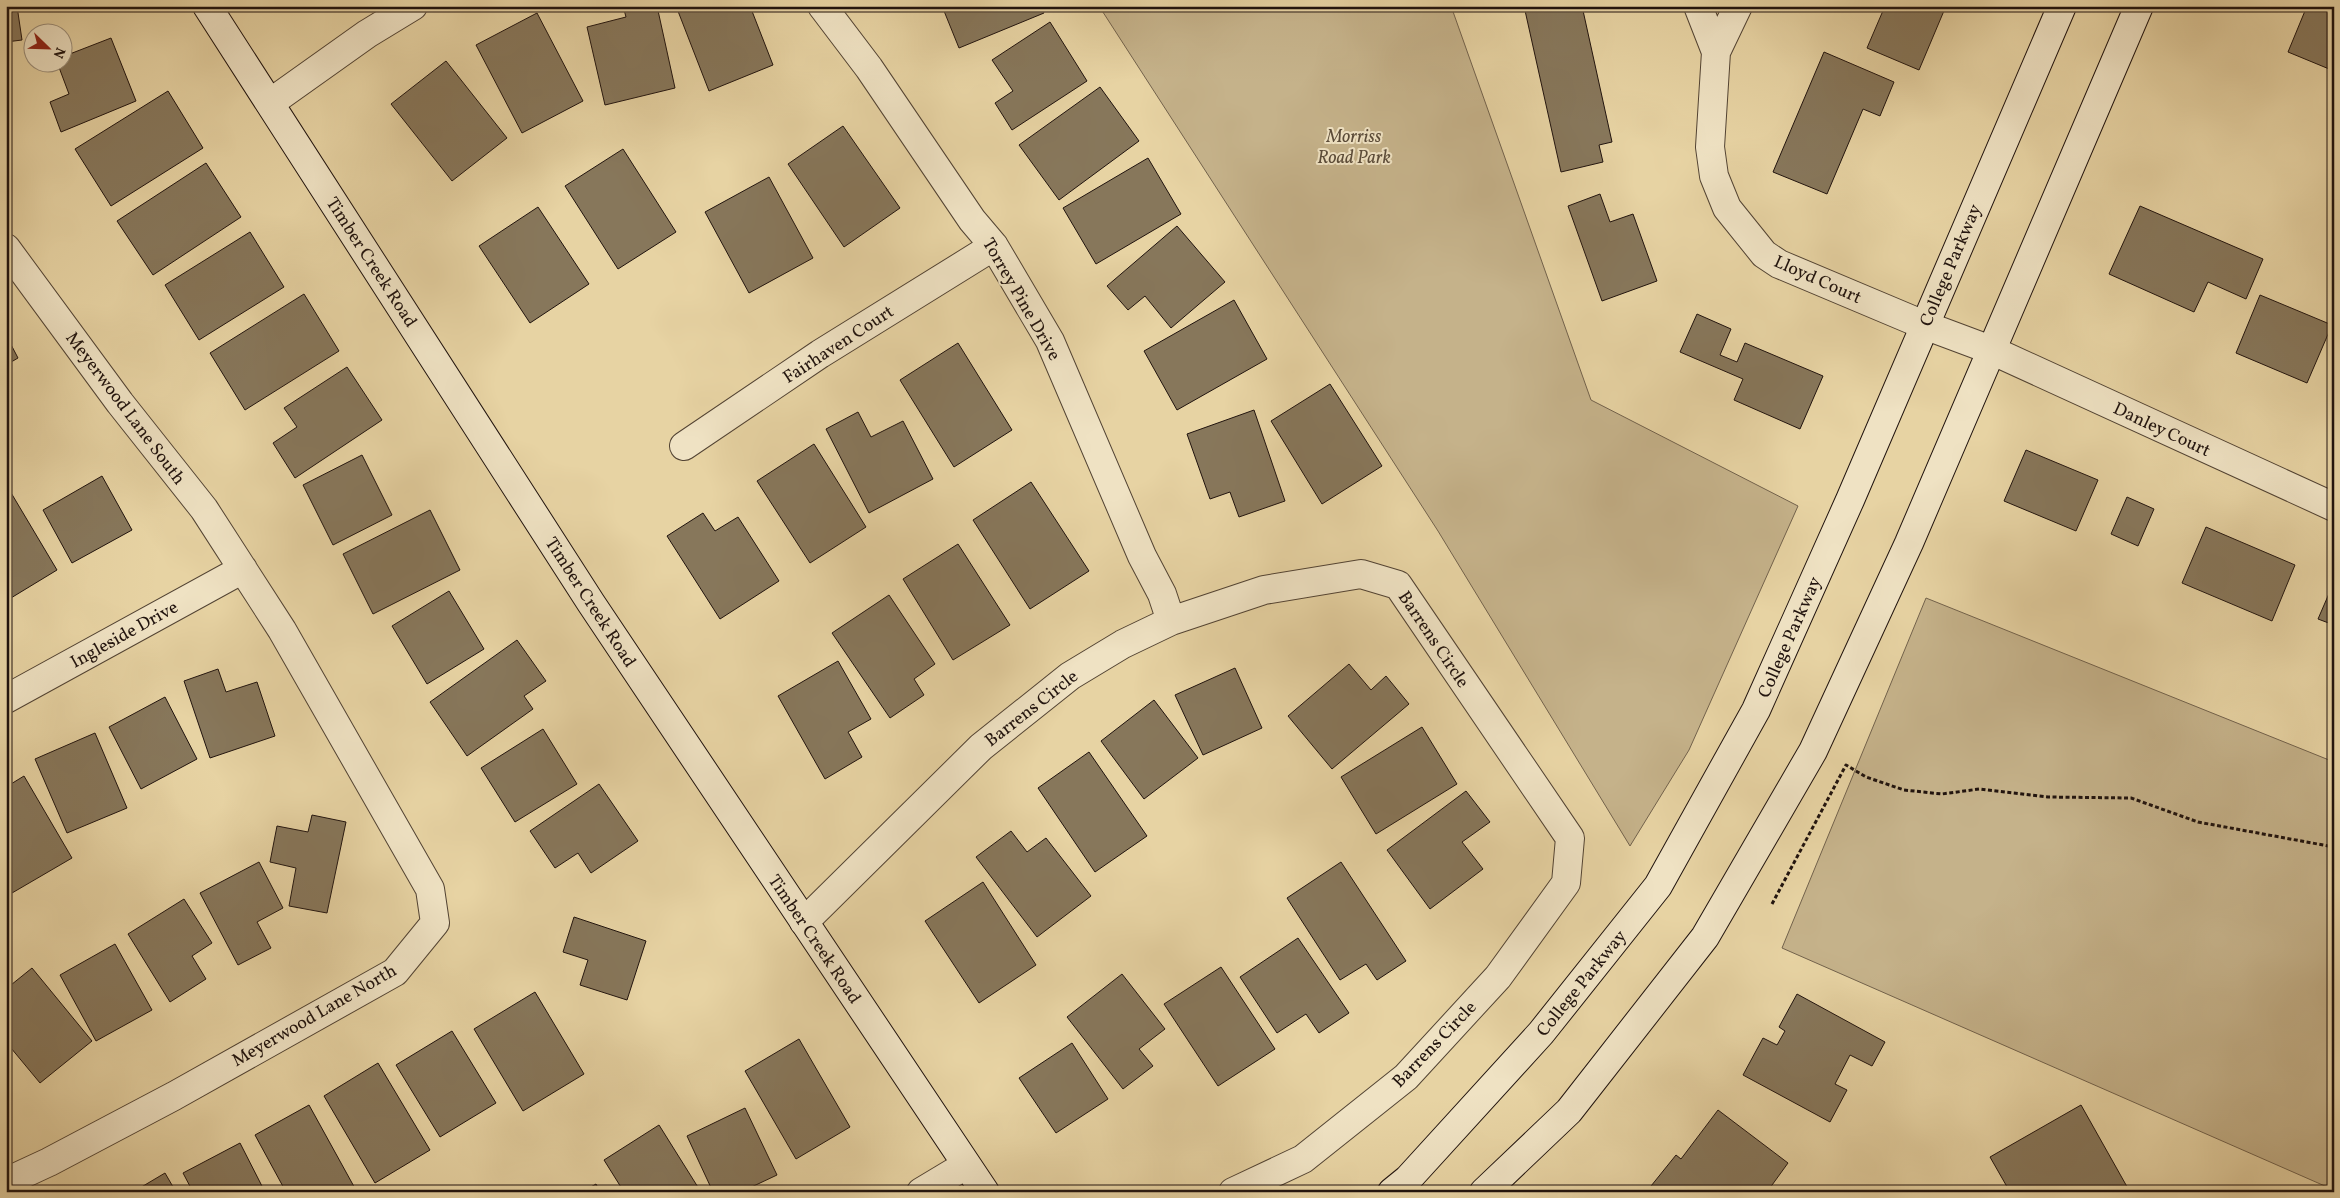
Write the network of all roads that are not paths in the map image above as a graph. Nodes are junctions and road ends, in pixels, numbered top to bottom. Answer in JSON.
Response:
{"nodes":[{"id":1,"x":206,"y":6,"type":"edge"},
{"id":2,"x":413,"y":6,"type":"edge"},
{"id":3,"x":822,"y":6,"type":"edge"},
{"id":4,"x":1698,"y":6,"type":"edge"},
{"id":5,"x":1738,"y":6,"type":"edge"},
{"id":6,"x":2062,"y":6,"type":"edge"},
{"id":7,"x":2139,"y":6,"type":"edge"},
{"id":8,"x":1716,"y":52,"type":"junction"},
{"id":9,"x":270,"y":103,"type":"junction"},
{"id":10,"x":994,"y":246,"type":"junction"},
{"id":11,"x":6,"y":248,"type":"edge"},
{"id":12,"x":1924,"y":325,"type":"junction"},
{"id":13,"x":1991,"y":350,"type":"junction"},
{"id":14,"x":684,"y":446,"type":"dead end"},
{"id":15,"x":2334,"y":507,"type":"edge"},
{"id":16,"x":243,"y":570,"type":"junction"},
{"id":17,"x":1171,"y":621,"type":"junction"},
{"id":18,"x":6,"y":699,"type":"edge"},
{"id":19,"x":804,"y":922,"type":"junction"},
{"id":20,"x":966,"y":1165,"type":"junction"},
{"id":21,"x":6,"y":1182,"type":"edge"},
{"id":22,"x":921,"y":1192,"type":"edge"},
{"id":23,"x":985,"y":1192,"type":"edge"},
{"id":24,"x":1232,"y":1192,"type":"edge"},
{"id":25,"x":1392,"y":1192,"type":"edge"},
{"id":26,"x":1484,"y":1192,"type":"edge"}],
"edges":[{"from":1,"to":9,"type":"street","name":"Timber Creek Road"},
{"from":2,"to":9,"type":"street"},
{"from":3,"to":10,"type":"street","name":"Torrey Pine Drive"},
{"from":4,"to":8,"type":"street","name":"Lloyd Court"},
{"from":5,"to":8,"type":"street","name":"Lloyd Court"},
{"from":6,"to":12,"type":"street","name":"College Parkway"},
{"from":7,"to":13,"type":"street"},
{"from":8,"to":12,"type":"street","name":"Lloyd Court"},
{"from":9,"to":19,"type":"street","name":"Timber Creek Road"},
{"from":10,"to":14,"type":"street","name":"Fairhaven Court"},
{"from":10,"to":17,"type":"street","name":"Torrey Pine Drive"},
{"from":11,"to":16,"type":"street","name":"Meyerwood Lane South"},
{"from":12,"to":13,"type":"street","name":"Lloyd Court"},
{"from":12,"to":25,"type":"street","name":"College Parkway"},
{"from":13,"to":15,"type":"street","name":"Danley Court"},
{"from":13,"to":26,"type":"street"},
{"from":16,"to":18,"type":"street","name":"Ingleside Drive"},
{"from":16,"to":21,"type":"street","name":"Meyerwood Lane North"},
{"from":17,"to":19,"type":"street","name":"Barrens Circle"},
{"from":17,"to":24,"type":"street","name":"Barrens Circle"},
{"from":19,"to":20,"type":"street","name":"Timber Creek Road"},
{"from":20,"to":22,"type":"street"},
{"from":20,"to":23,"type":"street","name":"Timber Creek Road"}]}
